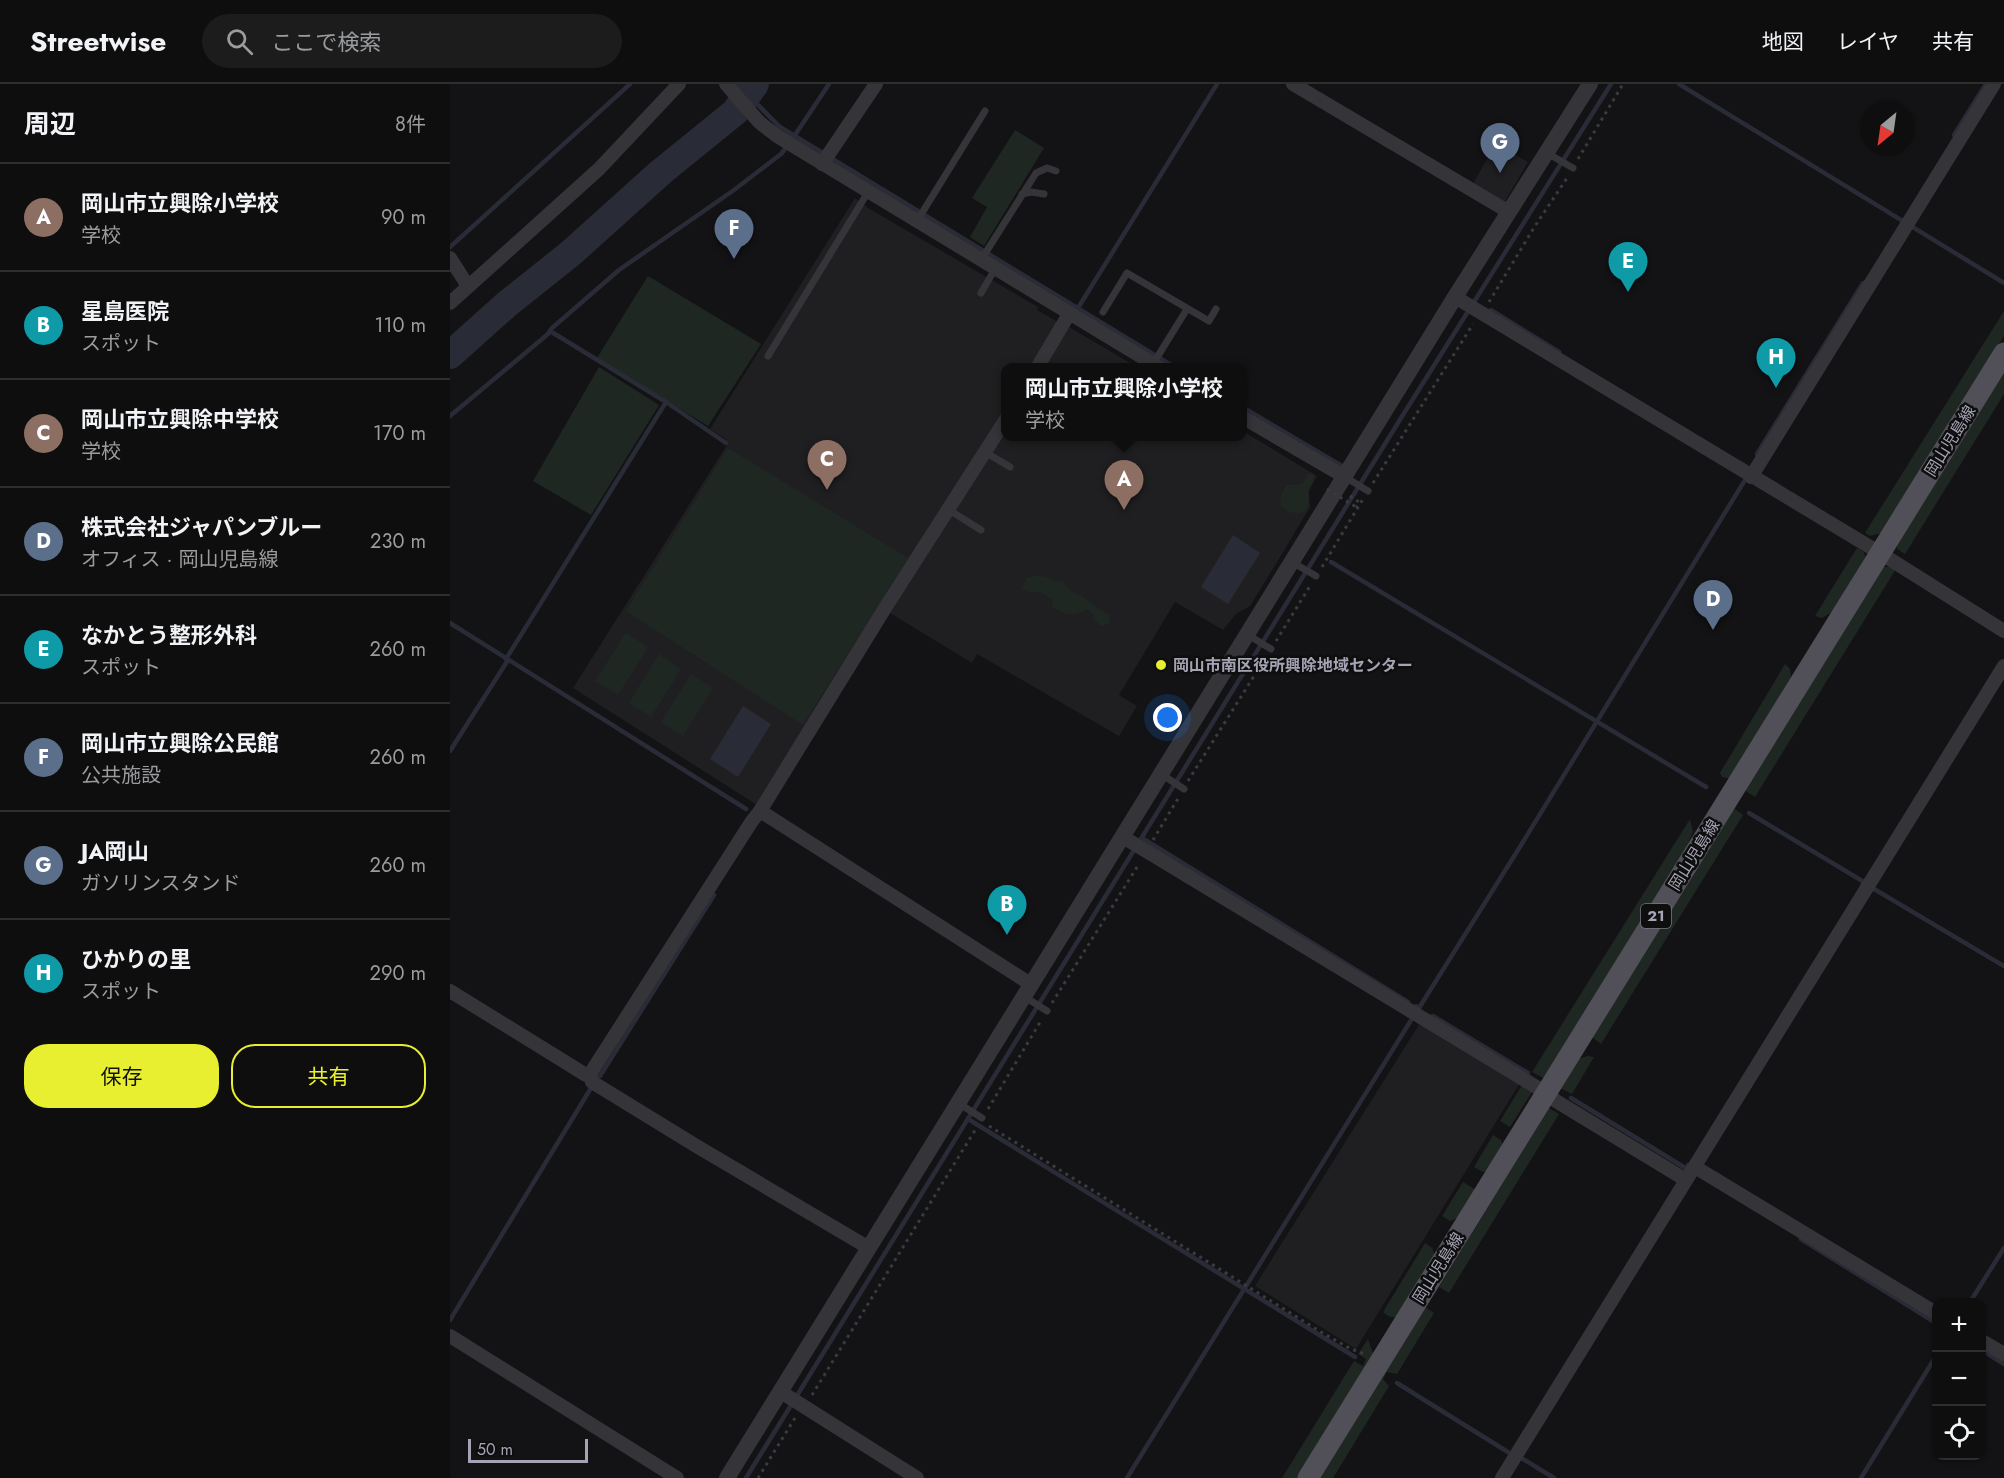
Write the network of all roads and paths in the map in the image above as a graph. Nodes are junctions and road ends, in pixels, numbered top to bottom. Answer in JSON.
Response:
{"nodes":[{"id":1,"x":680,"y":84,"type":"edge"},
{"id":2,"x":726,"y":84,"type":"edge"},
{"id":3,"x":876,"y":84,"type":"edge"},
{"id":4,"x":1293,"y":84,"type":"edge"},
{"id":5,"x":1590,"y":84,"type":"edge"},
{"id":6,"x":1623,"y":84,"type":"edge"},
{"id":7,"x":1994,"y":84,"type":"edge"},
{"id":8,"x":985,"y":111,"type":"dead end"},
{"id":9,"x":1552,"y":156,"type":"junction"},
{"id":10,"x":826,"y":158,"type":"junction"},
{"id":11,"x":1571,"y":167,"type":"junction"},
{"id":12,"x":1056,"y":171,"type":"dead end"},
{"id":13,"x":868,"y":192,"type":"junction"},
{"id":14,"x":1044,"y":194,"type":"dead end"},
{"id":15,"x":1022,"y":195,"type":"junction"},
{"id":16,"x":1509,"y":212,"type":"junction"},
{"id":17,"x":920,"y":216,"type":"junction"},
{"id":18,"x":984,"y":255,"type":"junction"},
{"id":19,"x":450,"y":258,"type":"edge"},
{"id":20,"x":995,"y":269,"type":"junction"},
{"id":21,"x":468,"y":286,"type":"junction"},
{"id":22,"x":981,"y":293,"type":"dead end"},
{"id":23,"x":450,"y":303,"type":"edge"},
{"id":24,"x":1472,"y":304,"type":"junction"},
{"id":25,"x":1187,"y":309,"type":"junction"},
{"id":26,"x":1216,"y":309,"type":"dead end"},
{"id":27,"x":1103,"y":312,"type":"dead end"},
{"id":28,"x":1069,"y":314,"type":"junction"},
{"id":29,"x":2004,"y":353,"type":"edge"},
{"id":30,"x":768,"y":356,"type":"dead end"},
{"id":31,"x":1157,"y":361,"type":"edge"},
{"id":32,"x":1040,"y":363,"type":"edge"},
{"id":33,"x":1247,"y":420,"type":"edge"},
{"id":34,"x":1001,"y":426,"type":"edge"},
{"id":35,"x":985,"y":452,"type":"junction"},
{"id":36,"x":1010,"y":467,"type":"dead end"},
{"id":37,"x":1751,"y":477,"type":"junction"},
{"id":38,"x":1349,"y":485,"type":"junction"},
{"id":39,"x":1327,"y":489,"type":"dead end"},
{"id":40,"x":1366,"y":491,"type":"dead end"},
{"id":41,"x":948,"y":510,"type":"junction"},
{"id":42,"x":981,"y":530,"type":"dead end"},
{"id":43,"x":1880,"y":553,"type":"junction"},
{"id":44,"x":1298,"y":566,"type":"junction"},
{"id":45,"x":1315,"y":576,"type":"dead end"},
{"id":46,"x":2004,"y":631,"type":"edge"},
{"id":47,"x":1253,"y":638,"type":"junction"},
{"id":48,"x":1269,"y":648,"type":"dead end"},
{"id":49,"x":2004,"y":666,"type":"edge"},
{"id":50,"x":1166,"y":778,"type":"junction"},
{"id":51,"x":1183,"y":788,"type":"dead end"},
{"id":52,"x":760,"y":811,"type":"junction"},
{"id":53,"x":1135,"y":846,"type":"junction"},
{"id":54,"x":450,"y":991,"type":"edge"},
{"id":55,"x":1029,"y":995,"type":"junction"},
{"id":56,"x":1046,"y":1010,"type":"junction"},
{"id":57,"x":590,"y":1074,"type":"junction"},
{"id":58,"x":1546,"y":1095,"type":"junction"},
{"id":59,"x":963,"y":1106,"type":"junction"},
{"id":60,"x":981,"y":1117,"type":"junction"},
{"id":61,"x":976,"y":1129,"type":"dead end"},
{"id":62,"x":1695,"y":1167,"type":"junction"},
{"id":63,"x":1686,"y":1180,"type":"junction"},
{"id":64,"x":869,"y":1248,"type":"junction"},
{"id":65,"x":1932,"y":1311,"type":"edge"},
{"id":66,"x":450,"y":1336,"type":"edge"},
{"id":67,"x":1986,"y":1343,"type":"edge"},
{"id":68,"x":2004,"y":1354,"type":"edge"},
{"id":69,"x":1381,"y":1359,"type":"junction"},
{"id":70,"x":795,"y":1401,"type":"junction"},
{"id":71,"x":677,"y":1478,"type":"edge"},
{"id":72,"x":727,"y":1478,"type":"edge"},
{"id":73,"x":758,"y":1478,"type":"edge"},
{"id":74,"x":917,"y":1478,"type":"edge"},
{"id":75,"x":1308,"y":1478,"type":"edge"},
{"id":76,"x":1502,"y":1478,"type":"edge"}],
"edges":[{"from":1,"to":21,"type":"street"},
{"from":2,"to":10,"type":"street"},
{"from":3,"to":10,"type":"street"},
{"from":4,"to":16,"type":"street"},
{"from":5,"to":9,"type":"street"},
{"from":6,"to":11,"type":"path"},
{"from":7,"to":37,"type":"street"},
{"from":8,"to":17,"type":"lane"},
{"from":9,"to":11,"type":"lane"},
{"from":9,"to":16,"type":"street"},
{"from":10,"to":13,"type":"street"},
{"from":11,"to":24,"type":"path"},
{"from":12,"to":15,"type":"lane"},
{"from":13,"to":17,"type":"street"},
{"from":13,"to":30,"type":"lane"},
{"from":14,"to":15,"type":"lane"},
{"from":15,"to":18,"type":"lane"},
{"from":16,"to":24,"type":"street"},
{"from":17,"to":18,"type":"street"},
{"from":18,"to":20,"type":"street"},
{"from":19,"to":21,"type":"street"},
{"from":20,"to":22,"type":"lane"},
{"from":20,"to":28,"type":"street"},
{"from":21,"to":23,"type":"street"},
{"from":24,"to":37,"type":"street"},
{"from":24,"to":38,"type":"street"},
{"from":25,"to":26,"type":"lane"},
{"from":25,"to":27,"type":"lane"},
{"from":25,"to":31,"type":"lane"},
{"from":28,"to":31,"type":"street"},
{"from":28,"to":32,"type":"street"},
{"from":29,"to":43,"type":"main road","name":"岡山児島線","number":"21"},
{"from":33,"to":38,"type":"street"},
{"from":34,"to":35,"type":"street"},
{"from":35,"to":36,"type":"lane"},
{"from":35,"to":41,"type":"street"},
{"from":37,"to":43,"type":"street"},
{"from":38,"to":39,"type":"path","bridge":true},
{"from":38,"to":40,"type":"lane"},
{"from":38,"to":44,"type":"street"},
{"from":41,"to":42,"type":"lane"},
{"from":41,"to":52,"type":"street"},
{"from":43,"to":46,"type":"street"},
{"from":43,"to":58,"type":"main road","name":"岡山児島線","number":"21"},
{"from":44,"to":45,"type":"lane"},
{"from":44,"to":47,"type":"street"},
{"from":47,"to":48,"type":"lane"},
{"from":47,"to":50,"type":"street"},
{"from":49,"to":62,"type":"street"},
{"from":50,"to":51,"type":"lane"},
{"from":50,"to":53,"type":"street"},
{"from":52,"to":55,"type":"street"},
{"from":52,"to":57,"type":"street"},
{"from":53,"to":55,"type":"street"},
{"from":53,"to":56,"type":"path"},
{"from":53,"to":58,"type":"street"},
{"from":54,"to":57,"type":"street"},
{"from":55,"to":56,"type":"lane"},
{"from":55,"to":59,"type":"street"},
{"from":56,"to":60,"type":"path"},
{"from":57,"to":64,"type":"street"},
{"from":58,"to":63,"type":"street"},
{"from":58,"to":69,"type":"main road","name":"岡山児島線","number":"21"},
{"from":59,"to":60,"type":"lane"},
{"from":59,"to":64,"type":"street"},
{"from":60,"to":69,"type":"path"},
{"from":61,"to":70,"type":"path"},
{"from":62,"to":63,"type":"street"},
{"from":62,"to":65,"type":"street"},
{"from":63,"to":76,"type":"street"},
{"from":64,"to":70,"type":"street"},
{"from":66,"to":71,"type":"street"},
{"from":67,"to":68,"type":"street"},
{"from":69,"to":75,"type":"main road","name":"岡山児島線","number":"21"},
{"from":70,"to":72,"type":"street"},
{"from":70,"to":73,"type":"path"},
{"from":70,"to":74,"type":"street"}]}
